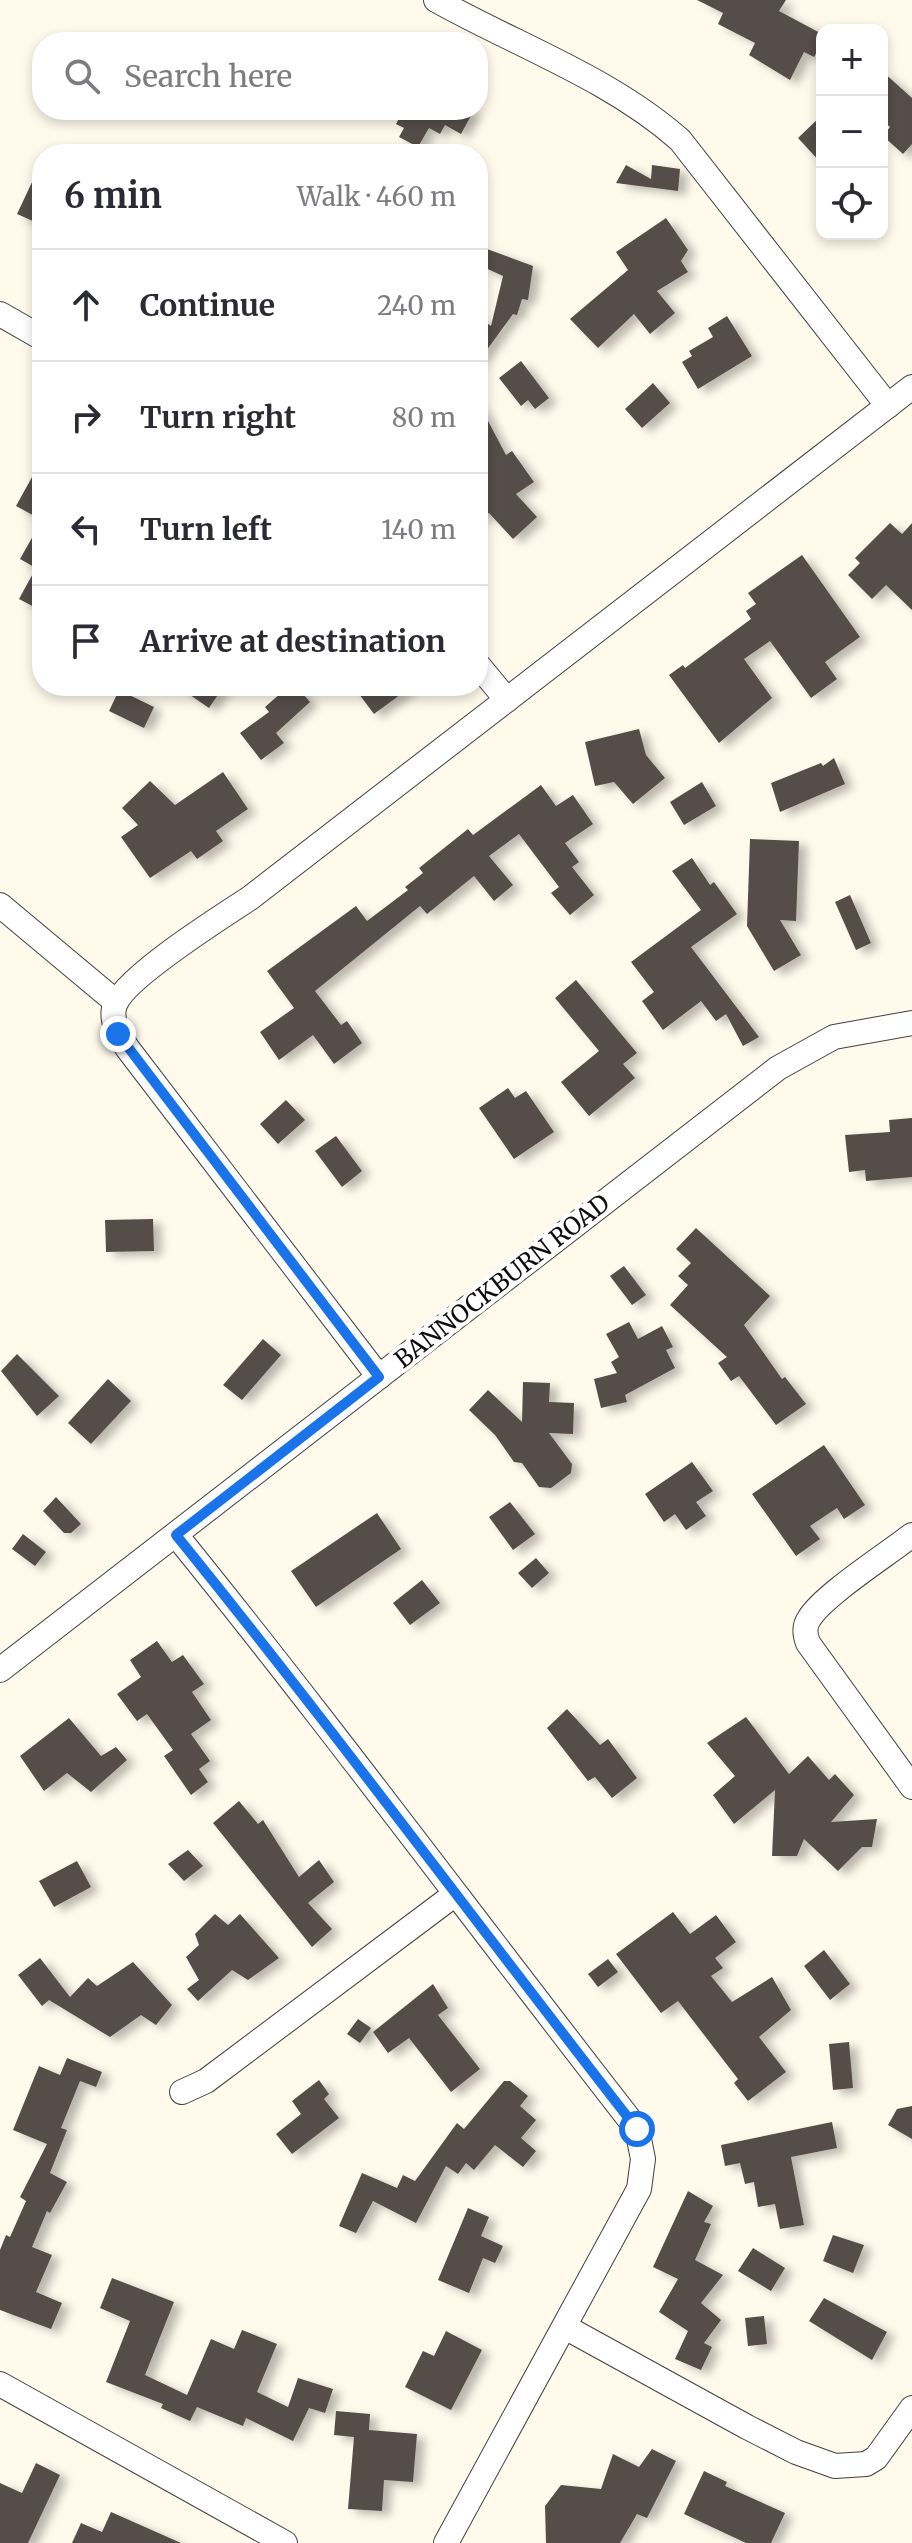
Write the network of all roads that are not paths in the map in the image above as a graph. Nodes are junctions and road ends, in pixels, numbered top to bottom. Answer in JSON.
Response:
{"nodes":[{"id":1,"x":436,"y":0,"type":"edge"},
{"id":2,"x":0,"y":314,"type":"edge"},
{"id":3,"x":32,"y":332,"type":"edge"},
{"id":4,"x":912,"y":387,"type":"edge"},
{"id":5,"x":888,"y":406,"type":"junction"},
{"id":6,"x":488,"y":677,"type":"edge"},
{"id":7,"x":507,"y":700,"type":"junction"},
{"id":8,"x":0,"y":905,"type":"edge"},
{"id":9,"x":116,"y":1002,"type":"junction"},
{"id":10,"x":912,"y":1023,"type":"edge"},
{"id":11,"x":379,"y":1377,"type":"junction"},
{"id":12,"x":176,"y":1535,"type":"junction"},
{"id":13,"x":912,"y":1535,"type":"edge"},
{"id":14,"x":0,"y":1670,"type":"edge"},
{"id":15,"x":912,"y":1787,"type":"edge"},
{"id":16,"x":454,"y":1895,"type":"junction"},
{"id":17,"x":182,"y":2092,"type":"dead end"},
{"id":18,"x":565,"y":2327,"type":"junction"},
{"id":19,"x":0,"y":2384,"type":"edge"},
{"id":20,"x":912,"y":2408,"type":"edge"},
{"id":21,"x":285,"y":2543,"type":"edge"},
{"id":22,"x":446,"y":2543,"type":"edge"}],
"edges":[{"from":1,"to":5,"type":"street"},
{"from":2,"to":3,"type":"street"},
{"from":4,"to":5,"type":"street"},
{"from":5,"to":7,"type":"street"},
{"from":6,"to":7,"type":"street"},
{"from":7,"to":9,"type":"street"},
{"from":8,"to":9,"type":"street"},
{"from":9,"to":11,"type":"street"},
{"from":10,"to":11,"type":"street","name":"BANNOCKBURN ROAD"},
{"from":11,"to":12,"type":"street","name":"BANNOCKBURN ROAD"},
{"from":12,"to":14,"type":"street","name":"BANNOCKBURN ROAD"},
{"from":12,"to":16,"type":"street"},
{"from":13,"to":15,"type":"street"},
{"from":16,"to":17,"type":"street"},
{"from":16,"to":18,"type":"street"},
{"from":18,"to":20,"type":"street"},
{"from":18,"to":22,"type":"street"},
{"from":19,"to":21,"type":"street"}]}
